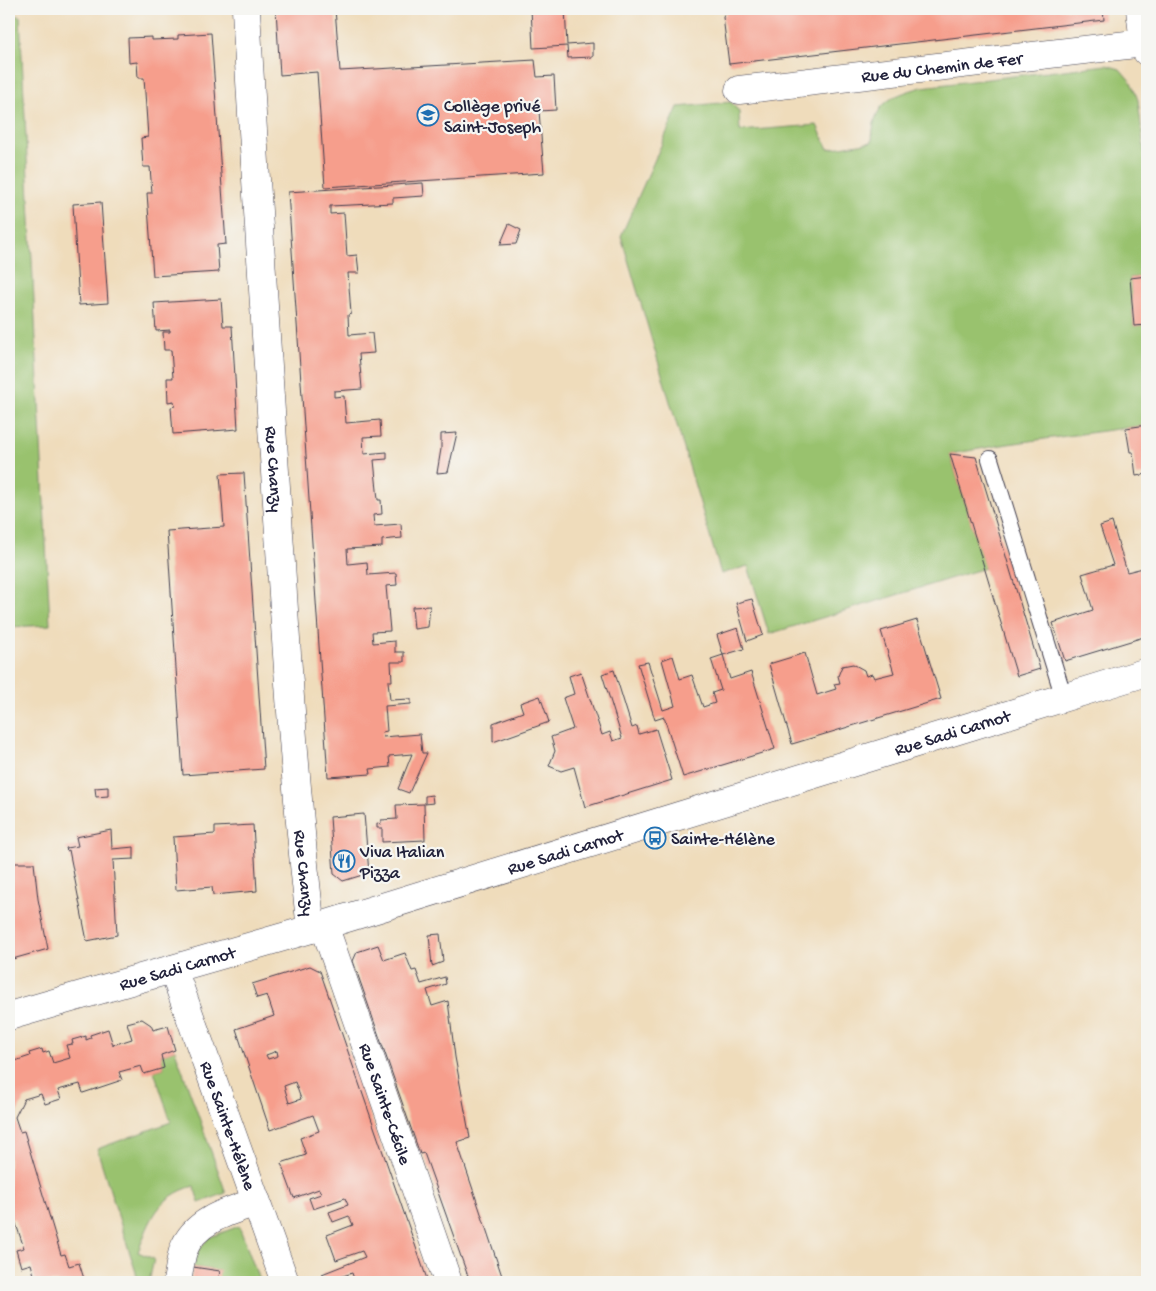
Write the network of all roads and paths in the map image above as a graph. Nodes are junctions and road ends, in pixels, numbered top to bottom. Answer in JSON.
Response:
{"nodes":[{"id":1,"x":246,"y":9,"type":"edge"},
{"id":2,"x":1140,"y":9,"type":"edge"},
{"id":3,"x":1146,"y":48,"type":"edge"},
{"id":4,"x":739,"y":90,"type":"dead end"},
{"id":5,"x":990,"y":459,"type":"dead end"},
{"id":6,"x":1147,"y":672,"type":"edge"},
{"id":7,"x":1064,"y":698,"type":"junction"},
{"id":8,"x":318,"y":927,"type":"junction"},
{"id":9,"x":173,"y":969,"type":"junction"},
{"id":10,"x":9,"y":1016,"type":"edge"},
{"id":11,"x":257,"y":1202,"type":"junction"},
{"id":12,"x":178,"y":1282,"type":"edge"},
{"id":13,"x":285,"y":1282,"type":"edge"},
{"id":14,"x":448,"y":1282,"type":"edge"}],
"edges":[{"from":1,"to":8,"type":"street","name":"Rue Chanzy"},
{"from":2,"to":3,"type":"street"},
{"from":3,"to":4,"type":"street","name":"Rue du Chemin de Fer"},
{"from":5,"to":7,"type":"lane"},
{"from":6,"to":7,"type":"street","name":"Rue Sadi Carnot"},
{"from":7,"to":8,"type":"street","name":"Rue Sadi Carnot"},
{"from":8,"to":9,"type":"street","name":"Rue Sadi Carnot"},
{"from":8,"to":14,"type":"street","name":"Rue Sainte-Cécile"},
{"from":9,"to":10,"type":"street","name":"Rue Sadi Carnot"},
{"from":9,"to":11,"type":"street","name":"Rue Sainte-Hélène"},
{"from":11,"to":12,"type":"street"},
{"from":11,"to":13,"type":"street","name":"Rue Sainte-Hélène"}]}
